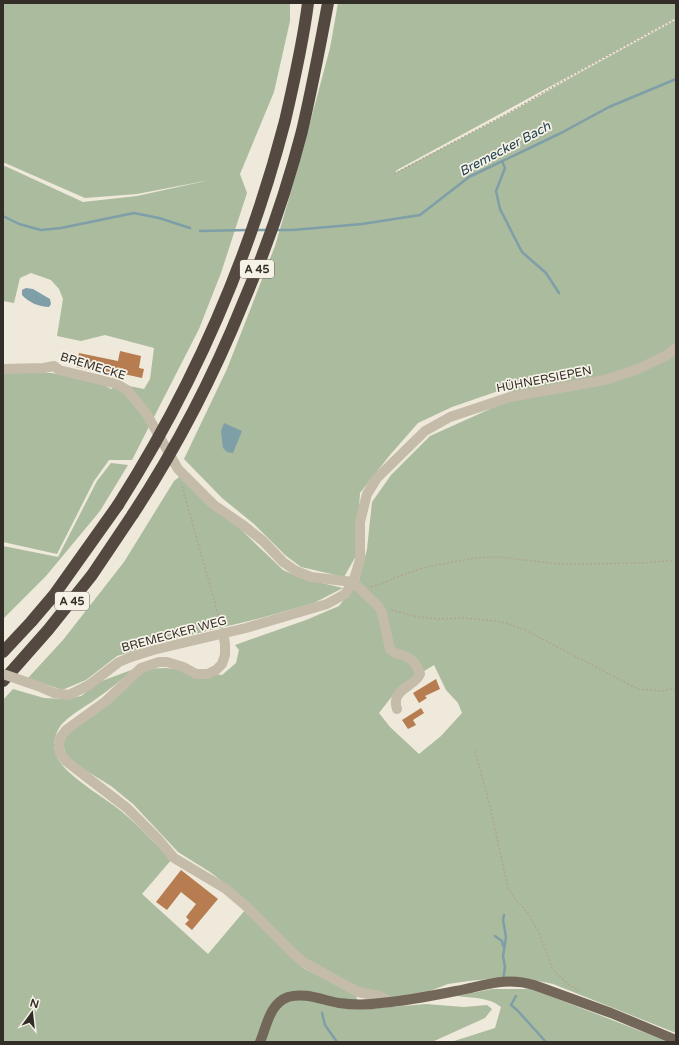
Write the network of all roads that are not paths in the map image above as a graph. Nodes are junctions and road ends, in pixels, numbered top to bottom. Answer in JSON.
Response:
{"nodes":[{"id":1,"x":308,"y":3,"type":"edge"},
{"id":2,"x":328,"y":3,"type":"edge"},
{"id":3,"x":676,"y":348,"type":"edge"},
{"id":4,"x":3,"y":369,"type":"edge"},
{"id":5,"x":353,"y":582,"type":"junction"},
{"id":6,"x":223,"y":633,"type":"junction"},
{"id":7,"x":3,"y":652,"type":"edge"},
{"id":8,"x":3,"y":674,"type":"edge"},
{"id":9,"x":3,"y":681,"type":"edge"},
{"id":10,"x":397,"y":709,"type":"dead end"},
{"id":11,"x":390,"y":1002,"type":"junction"},
{"id":12,"x":676,"y":1040,"type":"edge"},
{"id":13,"x":260,"y":1042,"type":"edge"}],
"edges":[{"from":1,"to":7,"type":"highway","number":"A 45","bridge":true},
{"from":2,"to":9,"type":"highway","number":"A 45","bridge":true},
{"from":3,"to":5,"type":"street","name":"HÜHNERSIEPEN"},
{"from":4,"to":5,"type":"street","name":"BREMECKE"},
{"from":5,"to":6,"type":"street","name":"BREMECKER WEG"},
{"from":5,"to":10,"type":"street"},
{"from":6,"to":8,"type":"street","name":"BREMECKER WEG","bridge":true},
{"from":6,"to":11,"type":"street"},
{"from":11,"to":12,"type":"main road"},
{"from":11,"to":13,"type":"main road"}]}
